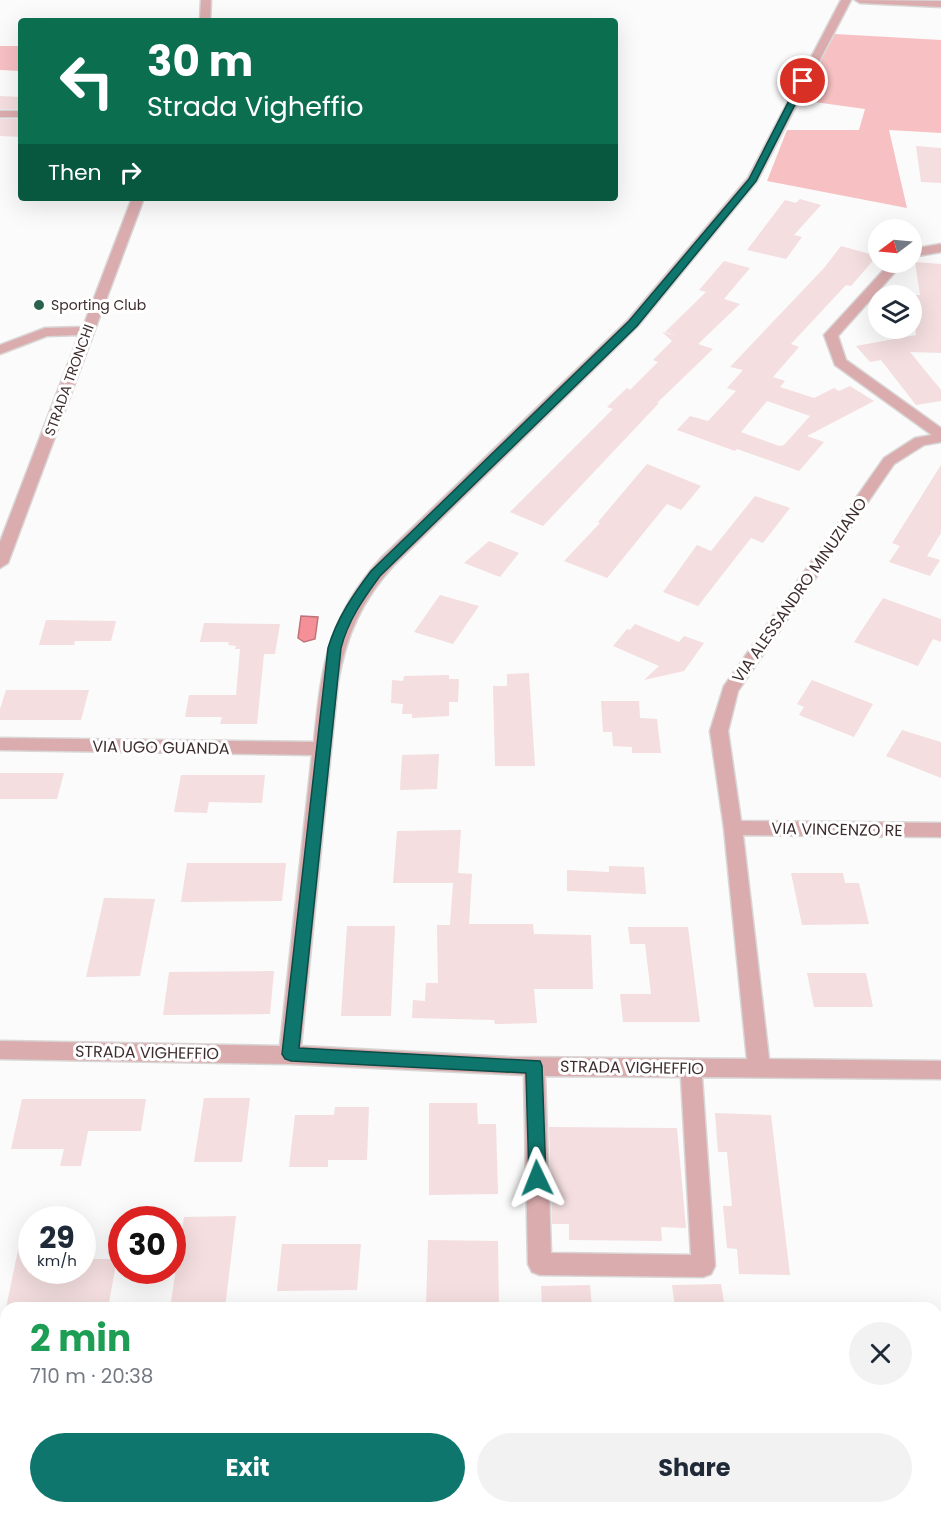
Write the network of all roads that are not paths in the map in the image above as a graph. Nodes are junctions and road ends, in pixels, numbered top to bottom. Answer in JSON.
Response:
{"nodes":[{"id":1,"x":206,"y":0,"type":"edge"},
{"id":2,"x":846,"y":0,"type":"edge"},
{"id":3,"x":860,"y":0,"type":"edge"},
{"id":4,"x":941,"y":4,"type":"edge"},
{"id":5,"x":205,"y":18,"type":"edge"},
{"id":6,"x":0,"y":114,"type":"edge"},
{"id":7,"x":18,"y":114,"type":"edge"},
{"id":8,"x":137,"y":201,"type":"edge"},
{"id":9,"x":941,"y":248,"type":"edge"},
{"id":10,"x":922,"y":251,"type":"edge"},
{"id":11,"x":888,"y":273,"type":"edge"},
{"id":12,"x":87,"y":331,"type":"junction"},
{"id":13,"x":0,"y":350,"type":"edge"},
{"id":14,"x":941,"y":436,"type":"edge"},
{"id":15,"x":0,"y":517,"type":"edge"},
{"id":16,"x":18,"y":518,"type":"junction"},
{"id":17,"x":0,"y":563,"type":"edge"},
{"id":18,"x":0,"y":744,"type":"edge"},
{"id":19,"x":322,"y":749,"type":"junction"},
{"id":20,"x":732,"y":828,"type":"junction"},
{"id":21,"x":941,"y":830,"type":"edge"},
{"id":22,"x":0,"y":1050,"type":"edge"},
{"id":23,"x":291,"y":1054,"type":"junction"},
{"id":24,"x":534,"y":1066,"type":"junction"},
{"id":25,"x":691,"y":1068,"type":"junction"},
{"id":26,"x":759,"y":1068,"type":"junction"},
{"id":27,"x":941,"y":1070,"type":"edge"}],
"edges":[{"from":1,"to":5,"type":"street"},
{"from":2,"to":19,"type":"street"},
{"from":3,"to":4,"type":"street"},
{"from":6,"to":7,"type":"street"},
{"from":8,"to":12,"type":"street","name":"STRADA TRONCHI"},
{"from":9,"to":10,"type":"street"},
{"from":11,"to":14,"type":"street"},
{"from":12,"to":13,"type":"street"},
{"from":12,"to":16,"type":"street","name":"STRADA TRONCHI"},
{"from":14,"to":20,"type":"street","name":"VIA ALESSANDRO MINUZIANO"},
{"from":15,"to":16,"type":"street"},
{"from":16,"to":17,"type":"street","name":"STRADA TRONCHI"},
{"from":18,"to":19,"type":"street","name":"VIA UGO GUANDA"},
{"from":19,"to":23,"type":"street"},
{"from":20,"to":21,"type":"street","name":"VIA VINCENZO RE"},
{"from":20,"to":26,"type":"street","name":"VIA ALESSANDRO MINUZIANO"},
{"from":22,"to":23,"type":"street","name":"STRADA VIGHEFFIO"},
{"from":23,"to":24,"type":"street","name":"STRADA VIGHEFFIO"},
{"from":24,"to":25,"type":"street","name":"STRADA VIGHEFFIO"},
{"from":24,"to":25,"type":"street"},
{"from":25,"to":26,"type":"street","name":"STRADA VIGHEFFIO"},
{"from":26,"to":27,"type":"street","name":"STRADA VIGHEFFIO"}]}
